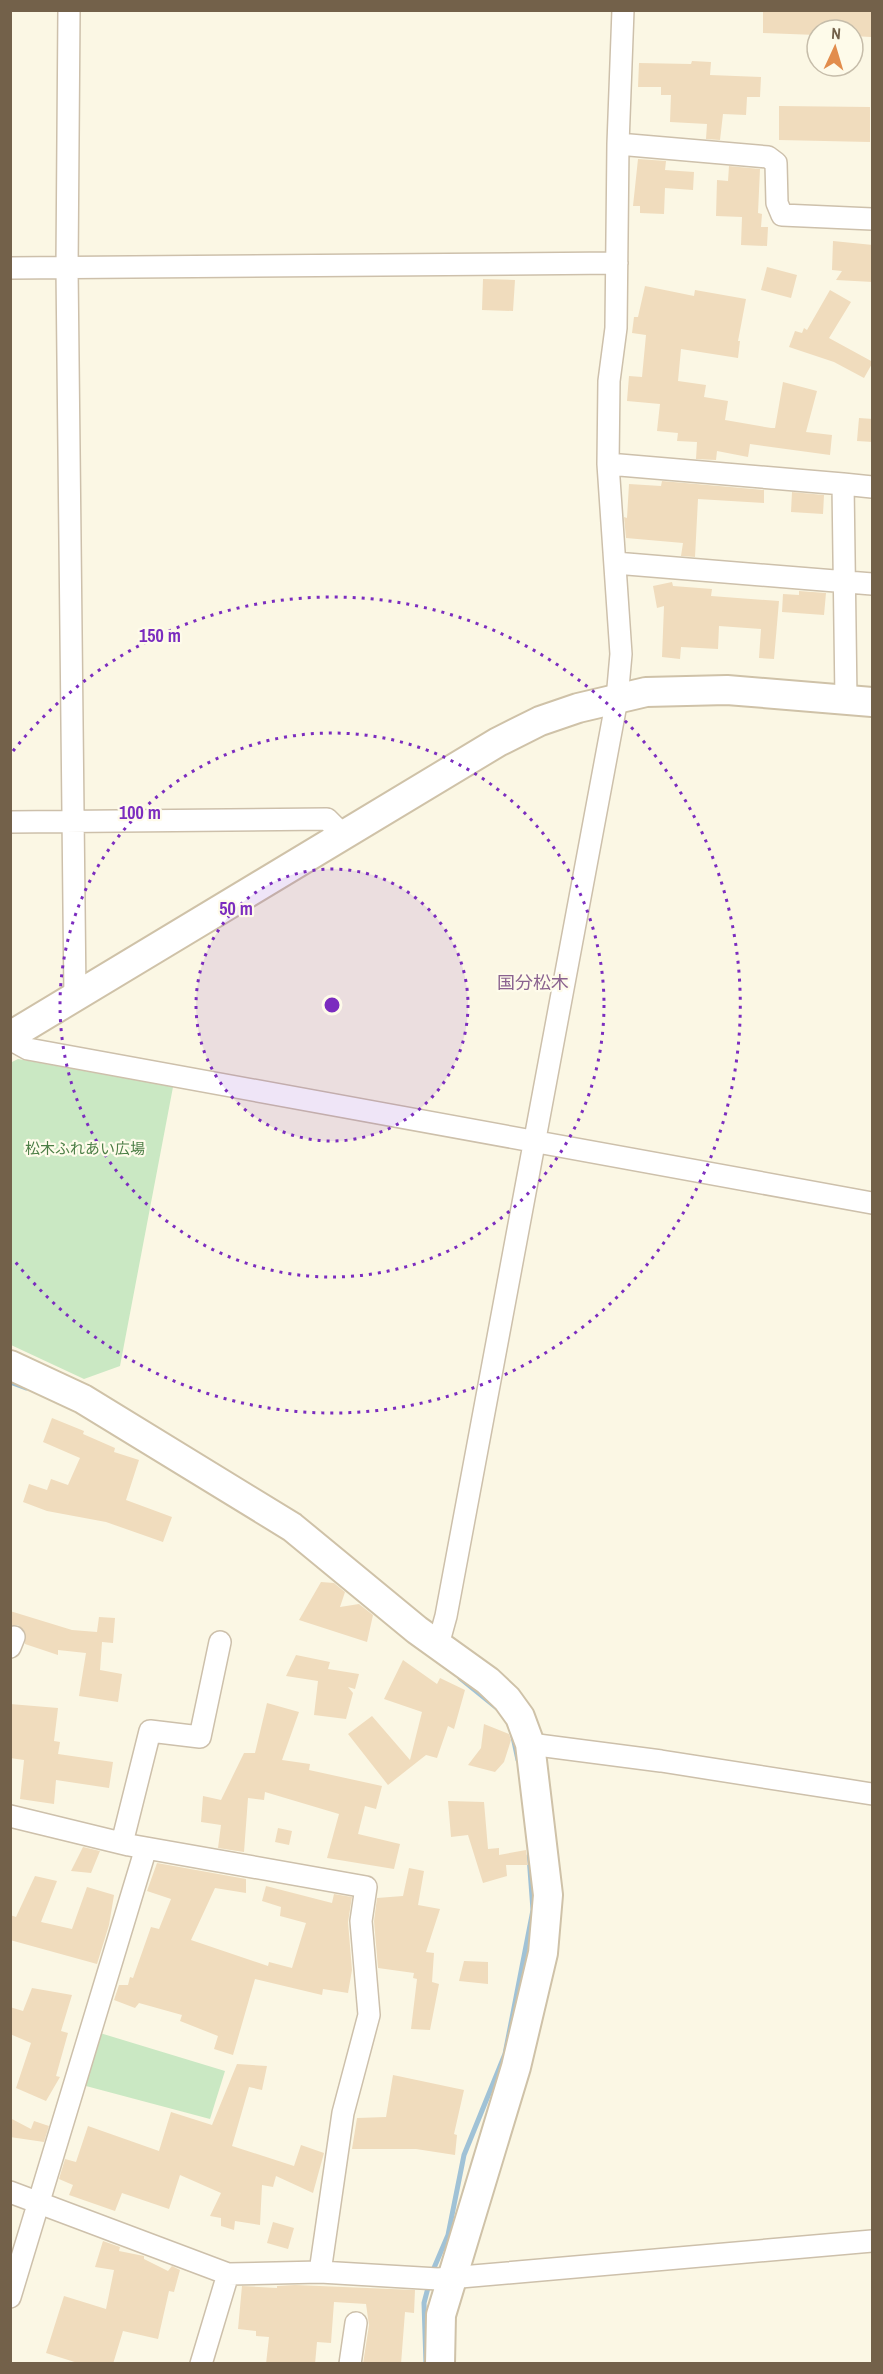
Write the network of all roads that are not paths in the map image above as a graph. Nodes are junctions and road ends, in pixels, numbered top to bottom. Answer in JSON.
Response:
{"nodes":[{"id":1,"x":69,"y":10,"type":"edge"},
{"id":2,"x":623,"y":10,"type":"edge"},
{"id":3,"x":618,"y":144,"type":"junction"},
{"id":4,"x":873,"y":219,"type":"edge"},
{"id":5,"x":617,"y":263,"type":"junction"},
{"id":6,"x":10,"y":268,"type":"edge"},
{"id":7,"x":67,"y":268,"type":"junction"},
{"id":8,"x":608,"y":464,"type":"junction"},
{"id":9,"x":843,"y":484,"type":"junction"},
{"id":10,"x":873,"y":487,"type":"edge"},
{"id":11,"x":615,"y":563,"type":"junction"},
{"id":12,"x":843,"y":581,"type":"junction"},
{"id":13,"x":873,"y":584,"type":"edge"},
{"id":14,"x":617,"y":699,"type":"junction"},
{"id":15,"x":859,"y":701,"type":"edge"},
{"id":16,"x":10,"y":822,"type":"edge"},
{"id":17,"x":72,"y":822,"type":"junction"},
{"id":18,"x":343,"y":836,"type":"junction"},
{"id":19,"x":75,"y":996,"type":"junction"},
{"id":20,"x":10,"y":1038,"type":"edge"},
{"id":21,"x":534,"y":1142,"type":"junction"},
{"id":22,"x":873,"y":1203,"type":"edge"},
{"id":23,"x":10,"y":1365,"type":"edge"},
{"id":24,"x":220,"y":1642,"type":"dead end"},
{"id":25,"x":438,"y":1645,"type":"junction"},
{"id":26,"x":530,"y":1744,"type":"junction"},
{"id":27,"x":873,"y":1794,"type":"edge"},
{"id":28,"x":10,"y":1816,"type":"edge"},
{"id":29,"x":122,"y":1843,"type":"junction"},
{"id":30,"x":146,"y":1848,"type":"junction"},
{"id":31,"x":10,"y":2192,"type":"edge"},
{"id":32,"x":41,"y":2202,"type":"junction"},
{"id":33,"x":873,"y":2241,"type":"edge"},
{"id":34,"x":320,"y":2272,"type":"junction"},
{"id":35,"x":228,"y":2274,"type":"junction"},
{"id":36,"x":438,"y":2278,"type":"junction"},
{"id":37,"x":10,"y":2297,"type":"edge"},
{"id":38,"x":356,"y":2323,"type":"dead end"},
{"id":39,"x":201,"y":2364,"type":"edge"},
{"id":40,"x":350,"y":2364,"type":"edge"},
{"id":41,"x":440,"y":2364,"type":"edge"}],
"edges":[{"from":1,"to":7,"type":"street"},
{"from":2,"to":3,"type":"street"},
{"from":3,"to":4,"type":"street"},
{"from":3,"to":5,"type":"street"},
{"from":5,"to":7,"type":"street"},
{"from":5,"to":8,"type":"street"},
{"from":6,"to":7,"type":"street"},
{"from":7,"to":17,"type":"street"},
{"from":8,"to":9,"type":"street"},
{"from":8,"to":11,"type":"street"},
{"from":9,"to":10,"type":"street"},
{"from":9,"to":12,"type":"street"},
{"from":11,"to":12,"type":"street"},
{"from":11,"to":14,"type":"street"},
{"from":12,"to":13,"type":"street"},
{"from":12,"to":15,"type":"street"},
{"from":14,"to":15,"type":"street"},
{"from":14,"to":18,"type":"street"},
{"from":14,"to":21,"type":"street"},
{"from":16,"to":17,"type":"street"},
{"from":17,"to":18,"type":"street"},
{"from":17,"to":19,"type":"street"},
{"from":18,"to":19,"type":"street"},
{"from":19,"to":20,"type":"street"},
{"from":20,"to":21,"type":"street"},
{"from":21,"to":22,"type":"street"},
{"from":21,"to":25,"type":"street"},
{"from":23,"to":25,"type":"street"},
{"from":24,"to":29,"type":"street"},
{"from":25,"to":26,"type":"street"},
{"from":26,"to":27,"type":"street"},
{"from":26,"to":36,"type":"street"},
{"from":28,"to":29,"type":"street"},
{"from":29,"to":30,"type":"street"},
{"from":30,"to":32,"type":"street"},
{"from":30,"to":34,"type":"street"},
{"from":31,"to":32,"type":"street"},
{"from":32,"to":35,"type":"street"},
{"from":32,"to":37,"type":"street"},
{"from":33,"to":36,"type":"street"},
{"from":34,"to":35,"type":"street"},
{"from":34,"to":36,"type":"street"},
{"from":35,"to":39,"type":"street"},
{"from":36,"to":41,"type":"street"},
{"from":38,"to":40,"type":"street"}]}
